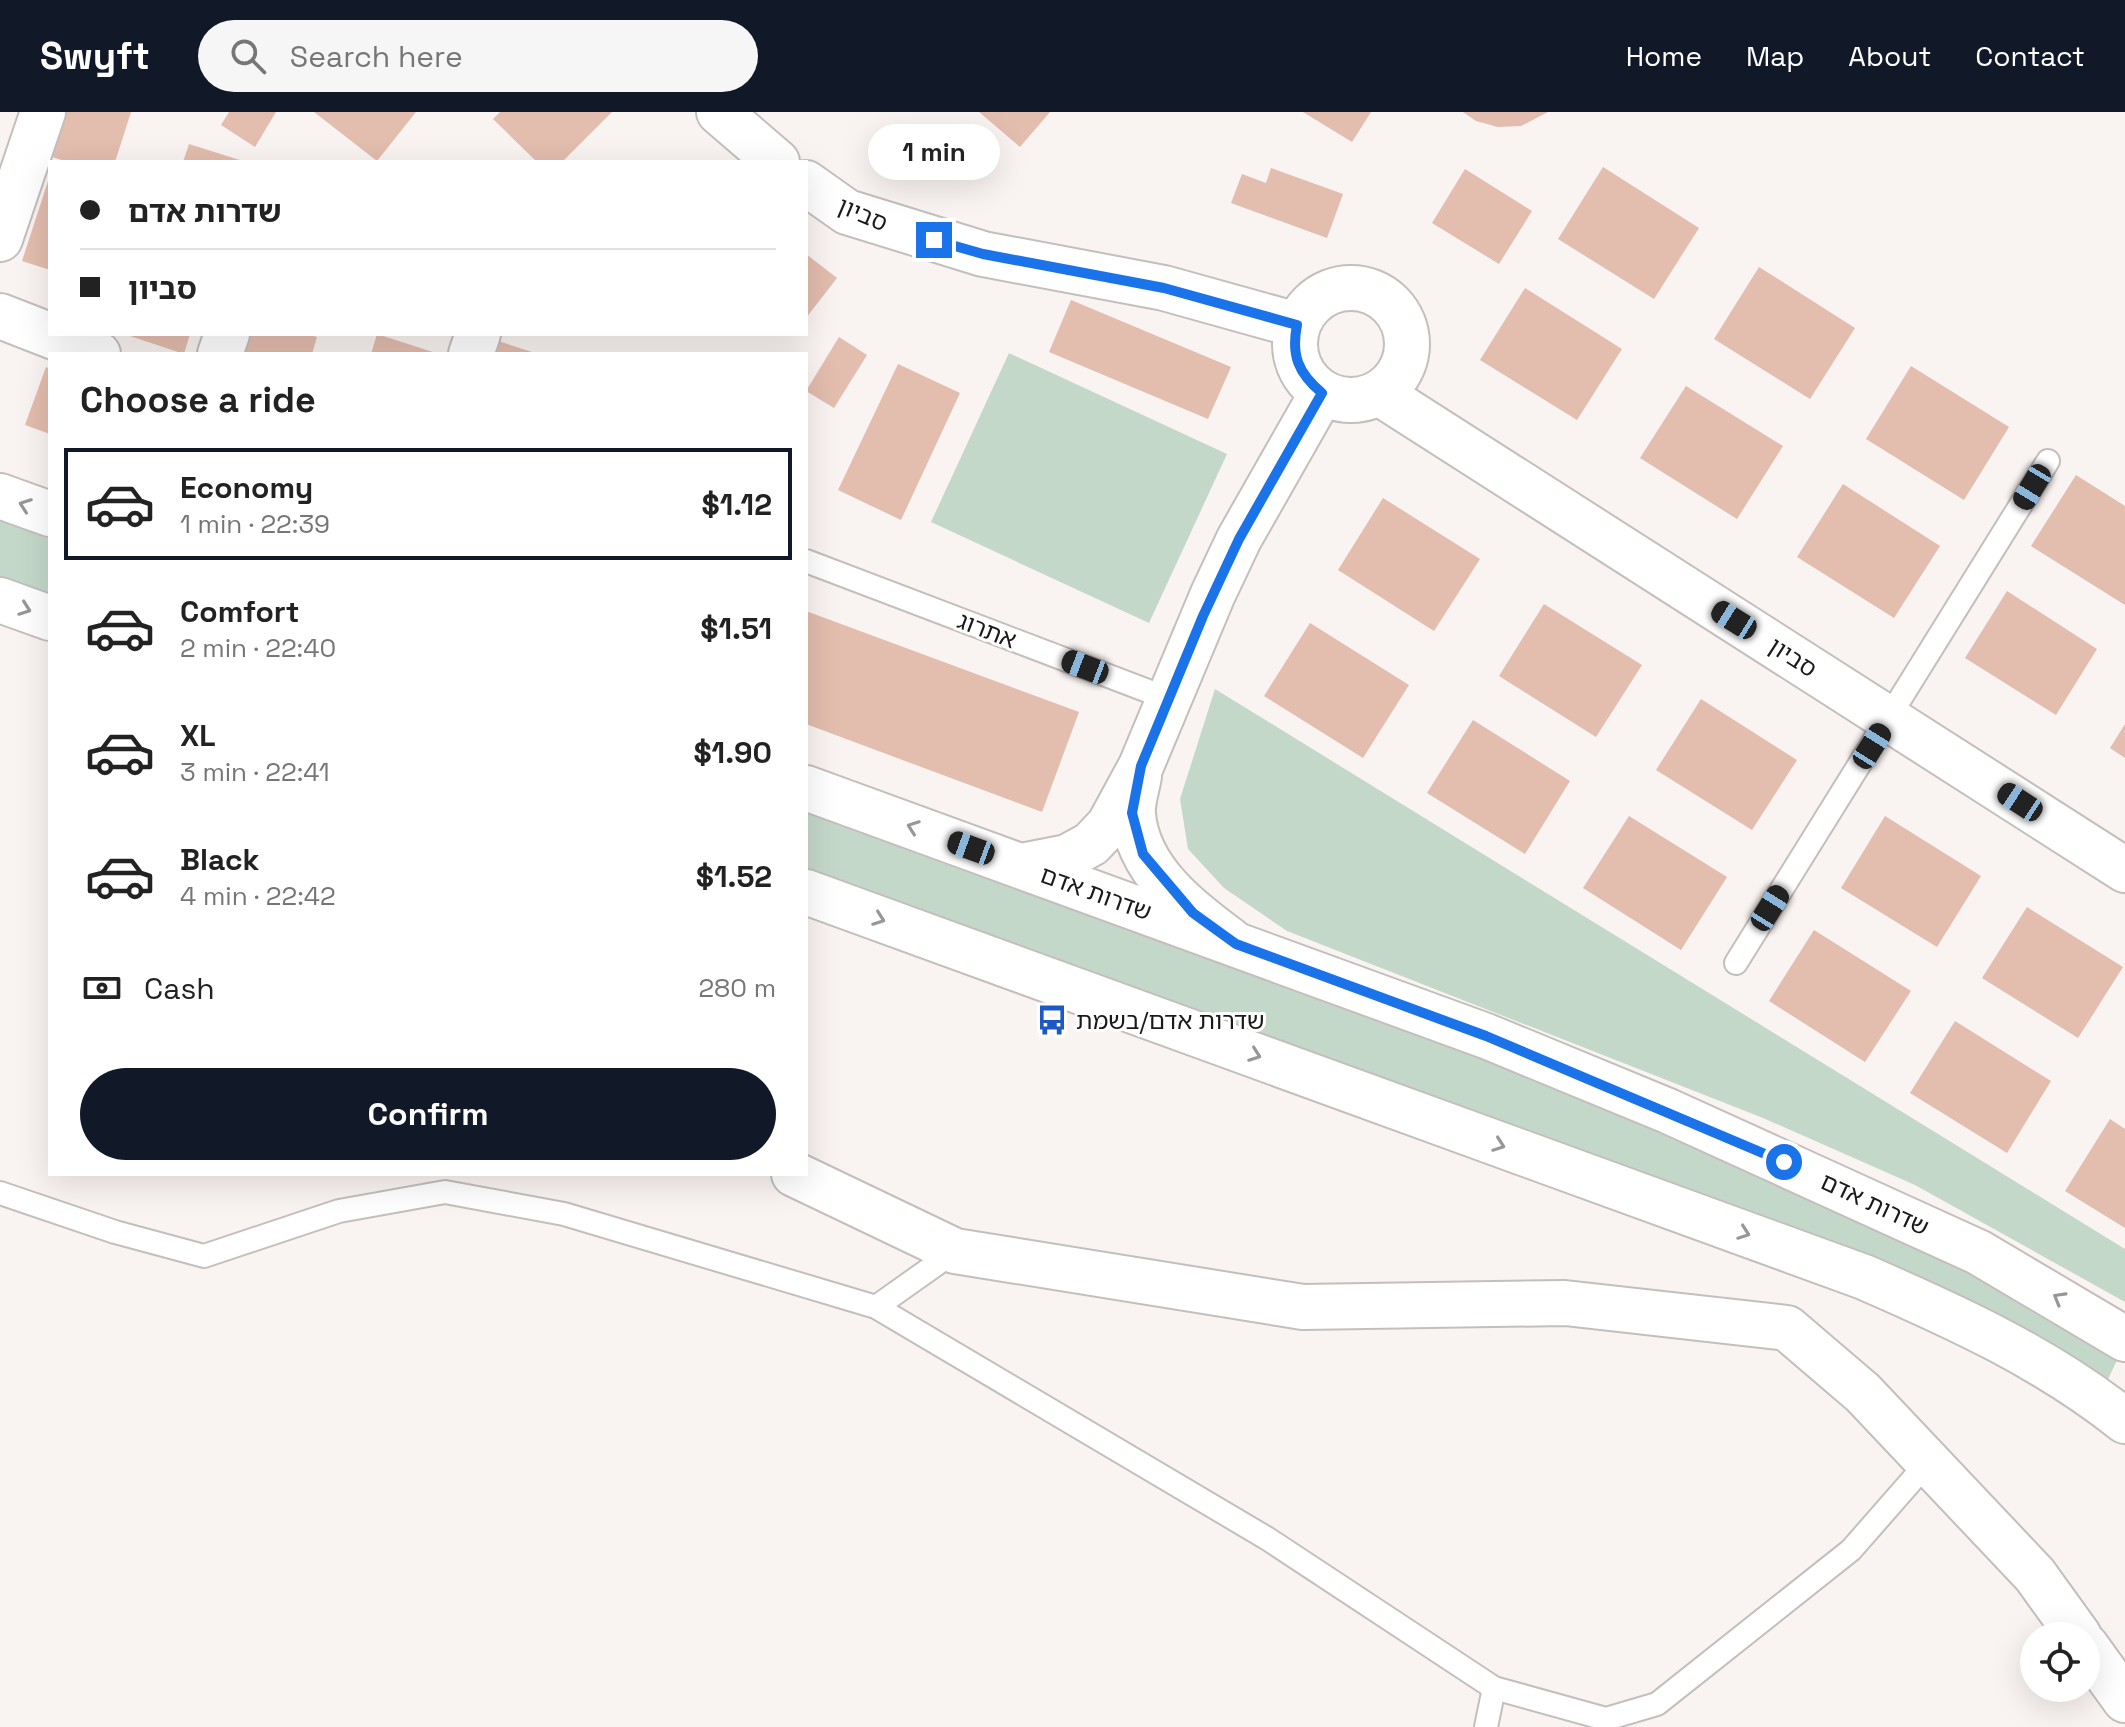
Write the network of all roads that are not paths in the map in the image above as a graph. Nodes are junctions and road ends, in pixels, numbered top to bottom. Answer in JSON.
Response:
{"nodes":[{"id":1,"x":43,"y":112,"type":"edge"},
{"id":2,"x":719,"y":112,"type":"edge"},
{"id":3,"x":775,"y":160,"type":"edge"},
{"id":4,"x":808,"y":184,"type":"edge"},
{"id":5,"x":0,"y":239,"type":"edge"},
{"id":6,"x":0,"y":316,"type":"edge"},
{"id":7,"x":1297,"y":325,"type":"junction"},
{"id":8,"x":48,"y":335,"type":"edge"},
{"id":9,"x":52,"y":336,"type":"edge"},
{"id":10,"x":93,"y":352,"type":"edge"},
{"id":11,"x":1322,"y":393,"type":"junction"},
{"id":12,"x":1379,"y":393,"type":"junction"},
{"id":13,"x":2048,"y":461,"type":"dead end"},
{"id":14,"x":0,"y":496,"type":"edge"},
{"id":15,"x":48,"y":513,"type":"edge"},
{"id":16,"x":808,"y":562,"type":"edge"},
{"id":17,"x":0,"y":600,"type":"edge"},
{"id":18,"x":48,"y":617,"type":"edge"},
{"id":19,"x":1169,"y":699,"type":"junction"},
{"id":20,"x":1888,"y":718,"type":"junction"},
{"id":21,"x":1141,"y":766,"type":"junction"},
{"id":22,"x":808,"y":789,"type":"edge"},
{"id":23,"x":1021,"y":866,"type":"junction"},
{"id":24,"x":2125,"y":870,"type":"edge"},
{"id":25,"x":808,"y":893,"type":"edge"},
{"id":26,"x":1236,"y":944,"type":"junction"},
{"id":27,"x":1736,"y":963,"type":"dead end"},
{"id":28,"x":798,"y":1176,"type":"edge"},
{"id":29,"x":0,"y":1193,"type":"edge"},
{"id":30,"x":955,"y":1251,"type":"junction"},
{"id":31,"x":876,"y":1307,"type":"junction"},
{"id":32,"x":2125,"y":1339,"type":"edge"},
{"id":33,"x":2125,"y":1421,"type":"edge"},
{"id":34,"x":1928,"y":1462,"type":"junction"},
{"id":35,"x":2069,"y":1622,"type":"edge"},
{"id":36,"x":2100,"y":1665,"type":"edge"},
{"id":37,"x":1494,"y":1688,"type":"junction"},
{"id":38,"x":2125,"y":1700,"type":"edge"},
{"id":39,"x":1486,"y":1727,"type":"edge"}],
"edges":[{"from":1,"to":5,"type":"street"},
{"from":2,"to":3,"type":"street"},
{"from":4,"to":7,"type":"street","name":"סביון"},
{"from":6,"to":8,"type":"street"},
{"from":7,"to":11,"type":"street"},
{"from":7,"to":12,"type":"street"},
{"from":9,"to":10,"type":"street"},
{"from":11,"to":12,"type":"street"},
{"from":11,"to":19,"type":"street"},
{"from":12,"to":20,"type":"street","name":"סביון"},
{"from":13,"to":20,"type":"lane"},
{"from":15,"to":14,"type":"street","one_way":true},
{"from":16,"to":19,"type":"lane","name":"אתרוג"},
{"from":17,"to":18,"type":"street","one_way":true},
{"from":19,"to":21,"type":"street"},
{"from":20,"to":24,"type":"street","name":"סביון"},
{"from":20,"to":27,"type":"lane"},
{"from":21,"to":23,"type":"street"},
{"from":21,"to":26,"type":"street"},
{"from":23,"to":22,"type":"street","name":"שדרות אדם","one_way":true},
{"from":23,"to":26,"type":"street","name":"שדרות אדם"},
{"from":25,"to":33,"type":"street","one_way":true},
{"from":32,"to":26,"type":"street","name":"שדרות אדם","one_way":true},
{"from":28,"to":30,"type":"street"},
{"from":29,"to":31,"type":"lane"},
{"from":30,"to":31,"type":"lane"},
{"from":30,"to":34,"type":"street"},
{"from":31,"to":37,"type":"lane"},
{"from":34,"to":35,"type":"street"},
{"from":34,"to":37,"type":"lane"},
{"from":36,"to":38,"type":"street"},
{"from":37,"to":39,"type":"lane"}]}
